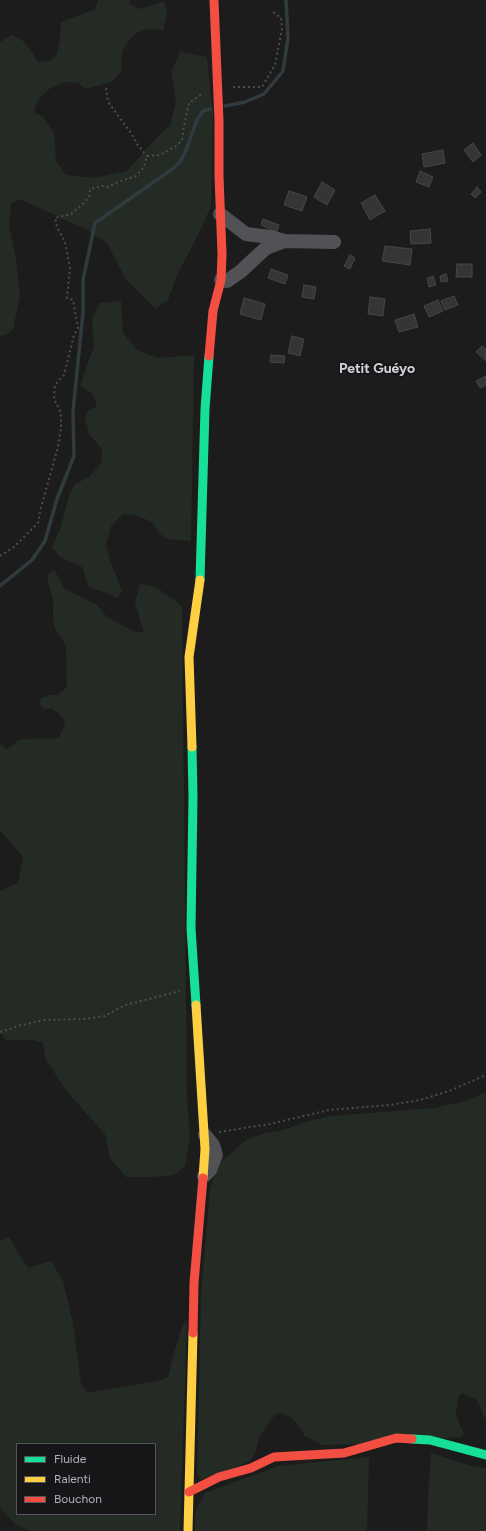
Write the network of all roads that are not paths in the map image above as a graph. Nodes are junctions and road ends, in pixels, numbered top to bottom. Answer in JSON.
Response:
{"nodes":[{"id":1,"x":214,"y":0,"type":"edge"},
{"id":2,"x":220,"y":214,"type":"junction"},
{"id":3,"x":285,"y":241,"type":"junction"},
{"id":4,"x":334,"y":242,"type":"dead end"},
{"id":5,"x":221,"y":280,"type":"junction"},
{"id":6,"x":204,"y":1133,"type":"joint"},
{"id":7,"x":203,"y":1177,"type":"joint"},
{"id":8,"x":486,"y":1455,"type":"edge"},
{"id":9,"x":189,"y":1492,"type":"junction"},
{"id":10,"x":188,"y":1531,"type":"edge"}],
"edges":[{"from":1,"to":2,"type":"street"},
{"from":2,"to":3,"type":"street"},
{"from":2,"to":5,"type":"street"},
{"from":3,"to":4,"type":"street"},
{"from":3,"to":5,"type":"street"},
{"from":5,"to":6,"type":"street"},
{"from":6,"to":7,"type":"street"},
{"from":7,"to":9,"type":"street"},
{"from":8,"to":9,"type":"street"},
{"from":9,"to":10,"type":"street"}]}
